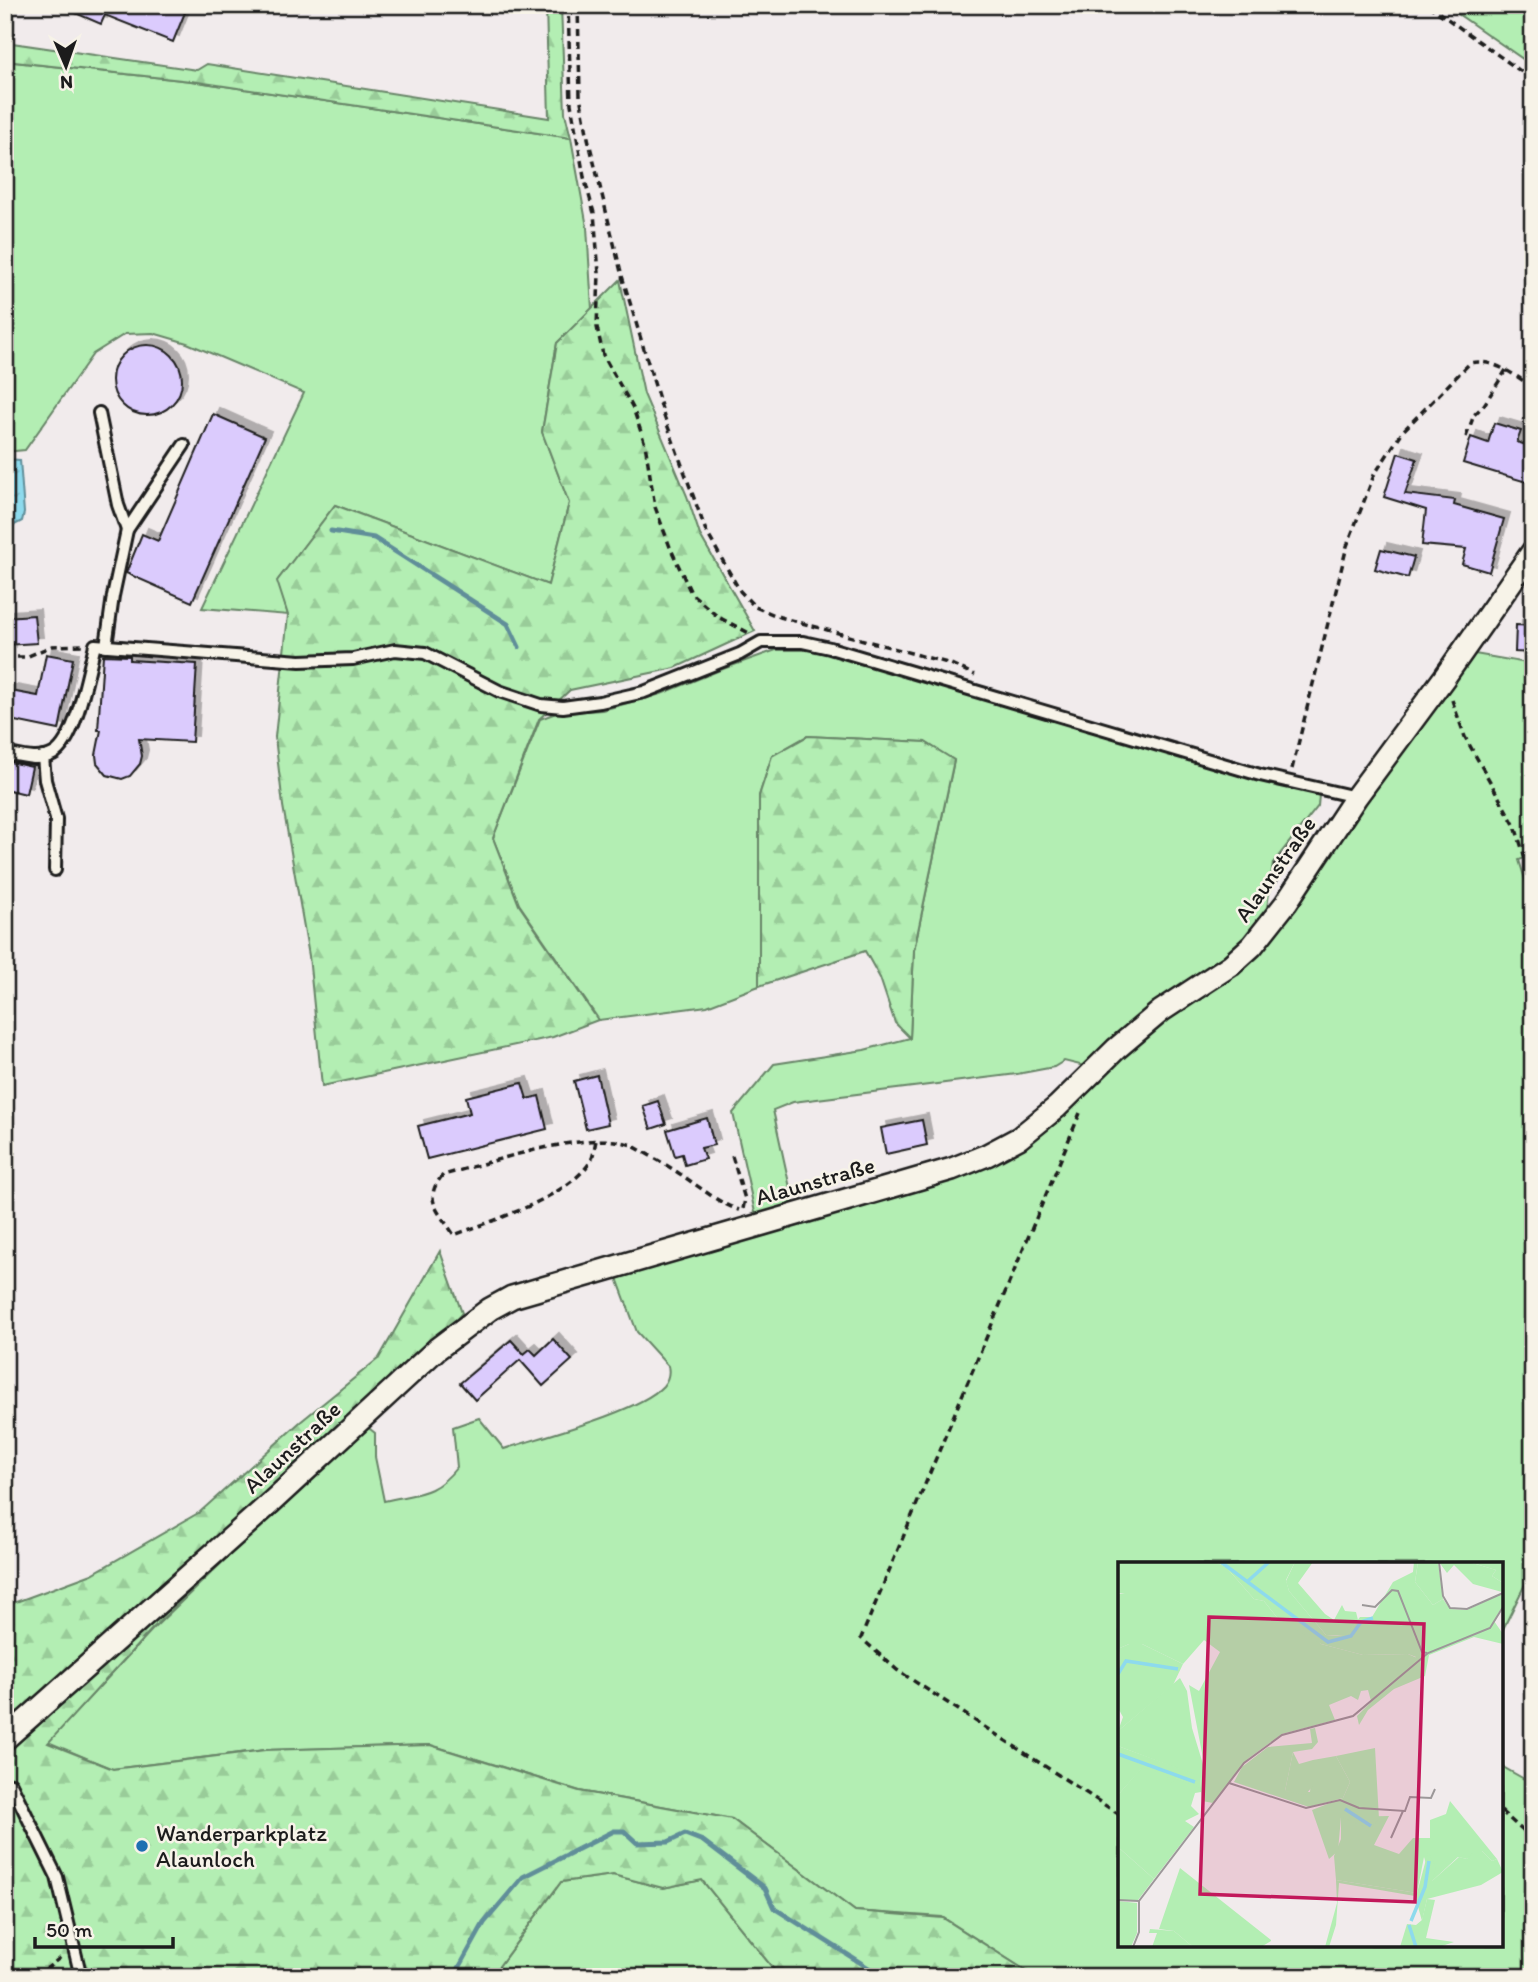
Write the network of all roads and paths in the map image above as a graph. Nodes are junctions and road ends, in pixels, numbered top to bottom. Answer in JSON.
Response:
{"nodes":[{"id":1,"x":568,"y":5,"type":"edge"},
{"id":2,"x":578,"y":5,"type":"edge"},
{"id":3,"x":1428,"y":5,"type":"edge"},
{"id":4,"x":1533,"y":80,"type":"edge"},
{"id":5,"x":1506,"y":370,"type":"junction"},
{"id":6,"x":1533,"y":387,"type":"edge"},
{"id":7,"x":99,"y":413,"type":"dead end"},
{"id":8,"x":1466,"y":437,"type":"dead end"},
{"id":9,"x":184,"y":445,"type":"dead end"},
{"id":10,"x":127,"y":530,"type":"junction"},
{"id":11,"x":1352,"y":534,"type":"junction"},
{"id":12,"x":1358,"y":534,"type":"dead end"},
{"id":13,"x":1533,"y":551,"type":"edge"},
{"id":14,"x":761,"y":642,"type":"junction"},
{"id":15,"x":100,"y":645,"type":"junction"},
{"id":16,"x":5,"y":657,"type":"edge"},
{"id":17,"x":1444,"y":678,"type":"junction"},
{"id":18,"x":981,"y":679,"type":"dead end"},
{"id":19,"x":5,"y":754,"type":"edge"},
{"id":20,"x":43,"y":757,"type":"junction"},
{"id":21,"x":1280,"y":768,"type":"dead end"},
{"id":22,"x":1291,"y":771,"type":"junction"},
{"id":23,"x":1290,"y":777,"type":"dead end"},
{"id":24,"x":1356,"y":797,"type":"junction"},
{"id":25,"x":1335,"y":831,"type":"junction"},
{"id":26,"x":55,"y":870,"type":"dead end"},
{"id":27,"x":1533,"y":883,"type":"edge"},
{"id":28,"x":1269,"y":893,"type":"dead end"},
{"id":29,"x":1083,"y":1106,"type":"dead end"},
{"id":30,"x":596,"y":1141,"type":"junction"},
{"id":31,"x":732,"y":1156,"type":"dead end"},
{"id":32,"x":747,"y":1219,"type":"junction"},
{"id":33,"x":5,"y":1739,"type":"edge"},
{"id":34,"x":5,"y":1783,"type":"edge"},
{"id":35,"x":1503,"y":1813,"type":"edge"},
{"id":36,"x":1118,"y":1814,"type":"edge"},
{"id":37,"x":1533,"y":1840,"type":"edge"},
{"id":38,"x":69,"y":1966,"type":"dead end"},
{"id":39,"x":36,"y":1977,"type":"edge"},
{"id":40,"x":81,"y":1977,"type":"edge"}],
"edges":[{"from":1,"to":14,"type":"path"},
{"from":2,"to":18,"type":"path"},
{"from":3,"to":4,"type":"path"},
{"from":5,"to":6,"type":"path"},
{"from":5,"to":8,"type":"path"},
{"from":5,"to":11,"type":"path"},
{"from":7,"to":10,"type":"lane"},
{"from":9,"to":10,"type":"lane"},
{"from":10,"to":15,"type":"lane"},
{"from":11,"to":12,"type":"path"},
{"from":11,"to":22,"type":"path"},
{"from":13,"to":17,"type":"street","name":"Alaunstraße"},
{"from":14,"to":15,"type":"lane"},
{"from":14,"to":24,"type":"lane"},
{"from":15,"to":16,"type":"path"},
{"from":15,"to":20,"type":"lane"},
{"from":17,"to":24,"type":"street","name":"Alaunstraße"},
{"from":17,"to":27,"type":"path"},
{"from":19,"to":20,"type":"lane"},
{"from":20,"to":26,"type":"lane"},
{"from":21,"to":22,"type":"path"},
{"from":22,"to":23,"type":"path"},
{"from":24,"to":25,"type":"street","name":"Alaunstraße"},
{"from":25,"to":28,"type":"path"},
{"from":25,"to":32,"type":"street","name":"Alaunstraße"},
{"from":29,"to":36,"type":"path"},
{"from":30,"to":30,"type":"path"},
{"from":30,"to":32,"type":"path"},
{"from":31,"to":32,"type":"path"},
{"from":32,"to":33,"type":"street","name":"Alaunstraße"},
{"from":34,"to":40,"type":"lane"},
{"from":35,"to":37,"type":"path"},
{"from":38,"to":39,"type":"path"}]}
